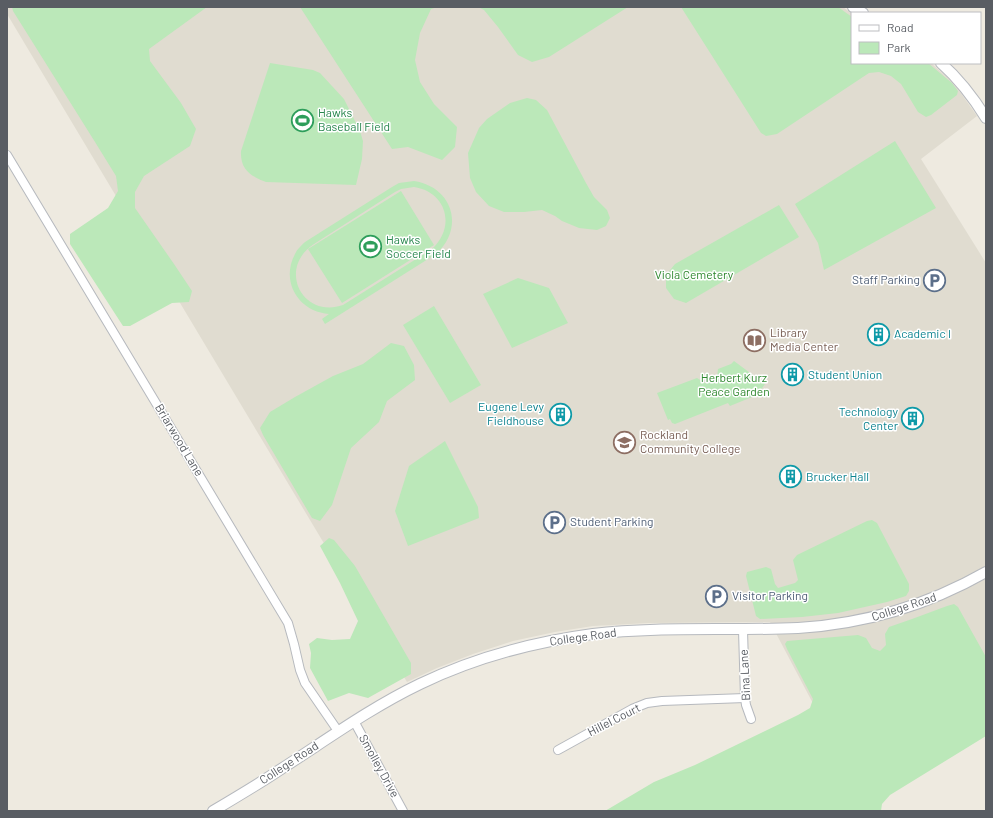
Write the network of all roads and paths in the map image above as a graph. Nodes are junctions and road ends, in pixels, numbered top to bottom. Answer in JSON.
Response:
{"nodes":[{"id":1,"x":942,"y":64,"type":"edge"},
{"id":2,"x":986,"y":118,"type":"edge"},
{"id":3,"x":7,"y":155,"type":"edge"},
{"id":4,"x":986,"y":572,"type":"edge"},
{"id":5,"x":743,"y":630,"type":"junction"},
{"id":6,"x":745,"y":698,"type":"junction"},
{"id":7,"x":751,"y":719,"type":"dead end"},
{"id":8,"x":354,"y":721,"type":"junction"},
{"id":9,"x":338,"y":731,"type":"junction"},
{"id":10,"x":558,"y":750,"type":"dead end"},
{"id":11,"x":213,"y":811,"type":"edge"},
{"id":12,"x":403,"y":811,"type":"edge"}],
"edges":[{"from":1,"to":2,"type":"street"},
{"from":3,"to":9,"type":"street","name":"Briarwood Lane"},
{"from":4,"to":5,"type":"street","name":"College Road"},
{"from":5,"to":6,"type":"street","name":"Bina Lane"},
{"from":5,"to":8,"type":"street","name":"College Road"},
{"from":6,"to":7,"type":"street","name":"Bina Lane"},
{"from":6,"to":10,"type":"street","name":"Hillel Court"},
{"from":8,"to":9,"type":"street","name":"College Road"},
{"from":8,"to":12,"type":"street","name":"Smolley Drive"},
{"from":9,"to":11,"type":"street","name":"College Road"}]}
